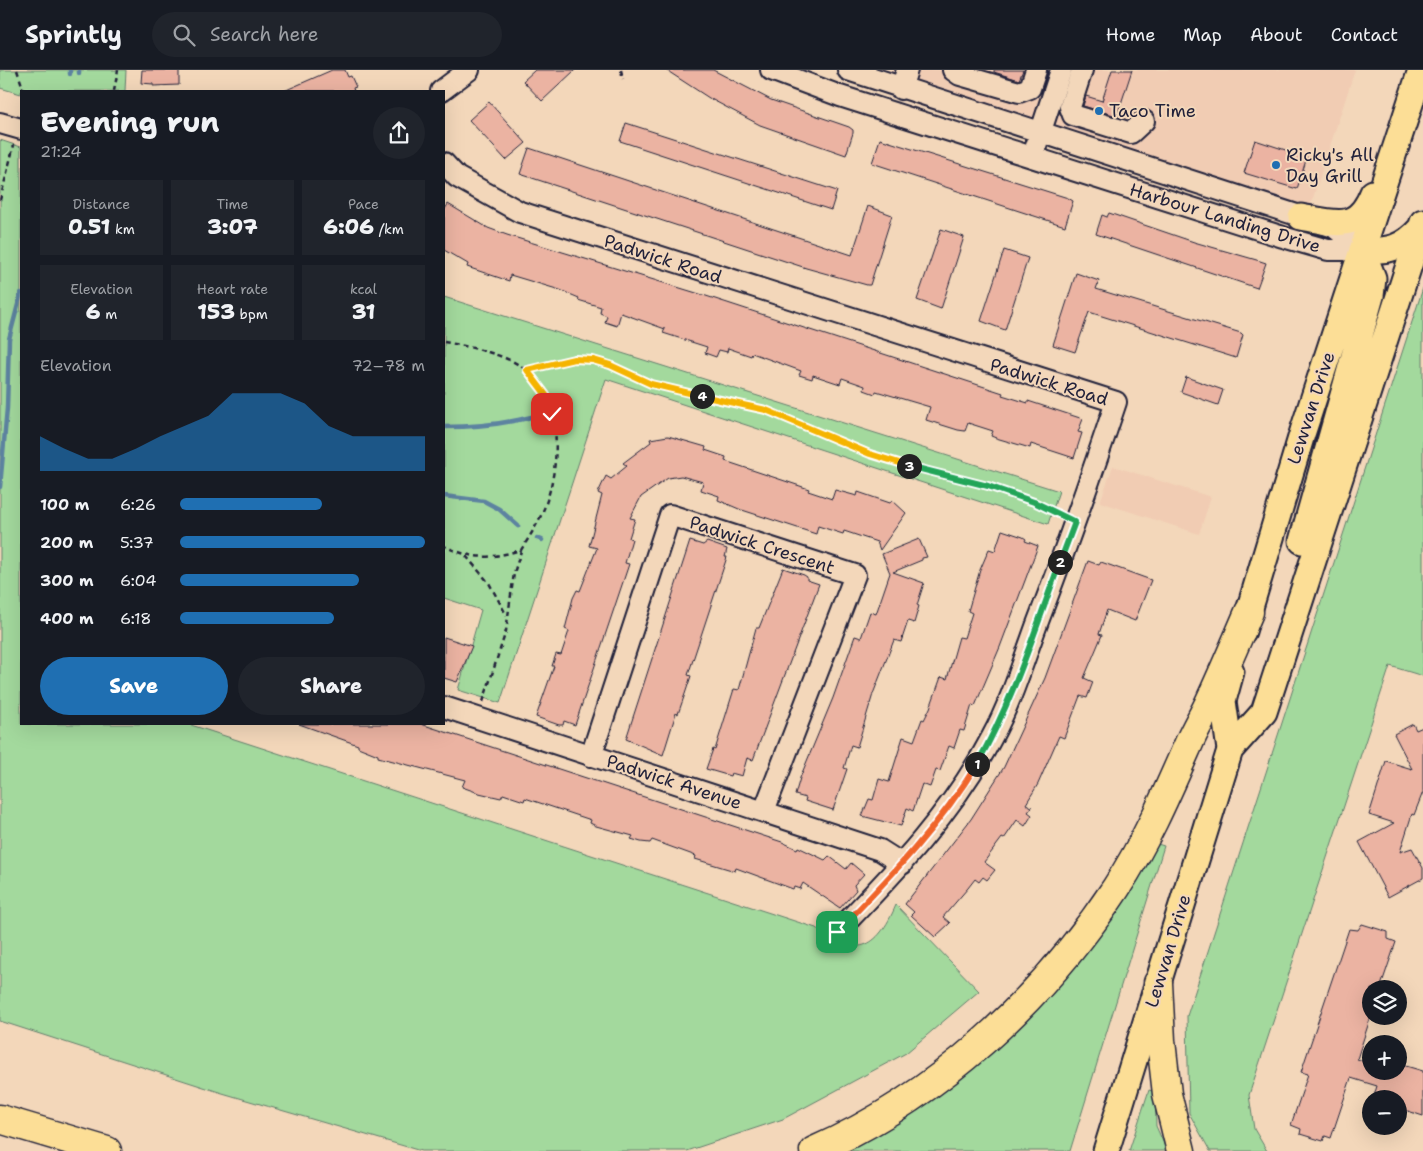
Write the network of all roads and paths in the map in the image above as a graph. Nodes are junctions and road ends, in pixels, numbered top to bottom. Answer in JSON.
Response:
{"nodes":[{"id":1,"x":17,"y":70,"type":"edge"},
{"id":2,"x":118,"y":70,"type":"edge"},
{"id":3,"x":468,"y":70,"type":"edge"},
{"id":4,"x":621,"y":70,"type":"edge"},
{"id":5,"x":771,"y":70,"type":"edge"},
{"id":6,"x":848,"y":70,"type":"edge"},
{"id":7,"x":953,"y":70,"type":"edge"},
{"id":8,"x":1036,"y":70,"type":"edge"},
{"id":9,"x":1061,"y":70,"type":"edge"},
{"id":10,"x":1082,"y":70,"type":"edge"},
{"id":11,"x":1418,"y":77,"type":"edge"},
{"id":12,"x":623,"y":78,"type":"dead end"},
{"id":13,"x":904,"y":79,"type":"edge"},
{"id":14,"x":24,"y":90,"type":"edge"},
{"id":15,"x":114,"y":90,"type":"edge"},
{"id":16,"x":442,"y":90,"type":"edge"},
{"id":17,"x":1144,"y":120,"type":"dead end"},
{"id":18,"x":0,"y":123,"type":"edge"},
{"id":19,"x":1040,"y":133,"type":"junction"},
{"id":20,"x":19,"y":134,"type":"edge"},
{"id":21,"x":1032,"y":158,"type":"junction"},
{"id":22,"x":445,"y":164,"type":"edge"},
{"id":23,"x":2,"y":185,"type":"edge"},
{"id":24,"x":0,"y":200,"type":"edge"},
{"id":25,"x":1301,"y":217,"type":"junction"},
{"id":26,"x":1422,"y":225,"type":"edge"},
{"id":27,"x":1362,"y":250,"type":"junction"},
{"id":28,"x":445,"y":342,"type":"edge"},
{"id":29,"x":527,"y":370,"type":"junction"},
{"id":30,"x":1075,"y":522,"type":"junction"},
{"id":31,"x":445,"y":546,"type":"edge"},
{"id":32,"x":521,"y":550,"type":"junction"},
{"id":33,"x":466,"y":556,"type":"junction"},
{"id":34,"x":1249,"y":612,"type":"junction"},
{"id":35,"x":507,"y":616,"type":"junction"},
{"id":36,"x":445,"y":707,"type":"edge"},
{"id":37,"x":1264,"y":712,"type":"junction"},
{"id":38,"x":476,"y":717,"type":"junction"},
{"id":39,"x":1230,"y":750,"type":"junction"},
{"id":40,"x":591,"y":756,"type":"junction"},
{"id":41,"x":764,"y":811,"type":"junction"},
{"id":42,"x":902,"y":864,"type":"junction"},
{"id":43,"x":837,"y":932,"type":"dead end"},
{"id":44,"x":1158,"y":983,"type":"junction"},
{"id":45,"x":0,"y":1119,"type":"edge"},
{"id":46,"x":0,"y":1133,"type":"edge"},
{"id":47,"x":55,"y":1151,"type":"edge"},
{"id":48,"x":107,"y":1151,"type":"edge"},
{"id":49,"x":814,"y":1151,"type":"edge"},
{"id":50,"x":1106,"y":1151,"type":"edge"},
{"id":51,"x":1181,"y":1151,"type":"edge"}],
"edges":[{"from":1,"to":14,"type":"path"},
{"from":2,"to":15,"type":"path"},
{"from":3,"to":16,"type":"street"},
{"from":4,"to":12,"type":"path"},
{"from":5,"to":21,"type":"street","name":"Harbour Landing Drive"},
{"from":6,"to":13,"type":"street","name":"Harbour Landing Drive"},
{"from":7,"to":8,"type":"street"},
{"from":9,"to":19,"type":"street"},
{"from":10,"to":17,"type":"street"},
{"from":11,"to":25,"type":"main road"},
{"from":11,"to":27,"type":"main road","name":"Lewvan Drive"},
{"from":13,"to":19,"type":"street","name":"Harbour Landing Drive"},
{"from":18,"to":20,"type":"street"},
{"from":19,"to":21,"type":"street"},
{"from":19,"to":25,"type":"street","name":"Harbour Landing Drive"},
{"from":20,"to":23,"type":"path"},
{"from":21,"to":27,"type":"street","name":"Harbour Landing Drive"},
{"from":22,"to":30,"type":"street","name":"Padwick Road"},
{"from":23,"to":24,"type":"path"},
{"from":25,"to":27,"type":"street","name":"Harbour Landing Drive"},
{"from":26,"to":27,"type":"main road"},
{"from":26,"to":37,"type":"main road","name":"Lewvan Drive"},
{"from":27,"to":34,"type":"main road","name":"Lewvan Drive"},
{"from":27,"to":37,"type":"main road"},
{"from":28,"to":29,"type":"path"},
{"from":29,"to":30,"type":"path"},
{"from":29,"to":32,"type":"path"},
{"from":30,"to":42,"type":"street","name":"Padwick Road"},
{"from":31,"to":33,"type":"path"},
{"from":32,"to":33,"type":"path"},
{"from":32,"to":35,"type":"path"},
{"from":33,"to":35,"type":"path"},
{"from":34,"to":39,"type":"main road","name":"Lewvan Drive"},
{"from":34,"to":49,"type":"highway"},
{"from":35,"to":38,"type":"path"},
{"from":36,"to":38,"type":"street","name":"Padwick Avenue"},
{"from":37,"to":39,"type":"main road","name":"Lewvan Drive"},
{"from":38,"to":40,"type":"street","name":"Padwick Avenue"},
{"from":39,"to":44,"type":"main road","name":"Lewvan Drive"},
{"from":40,"to":41,"type":"street","name":"Padwick Avenue"},
{"from":40,"to":41,"type":"street","name":"Padwick Crescent"},
{"from":41,"to":42,"type":"street","name":"Padwick Avenue"},
{"from":42,"to":43,"type":"street","name":"Padwick Road"},
{"from":44,"to":50,"type":"main road","name":"Lewvan Drive"},
{"from":44,"to":51,"type":"highway"},
{"from":45,"to":48,"type":"highway"},
{"from":46,"to":47,"type":"highway"}]}
